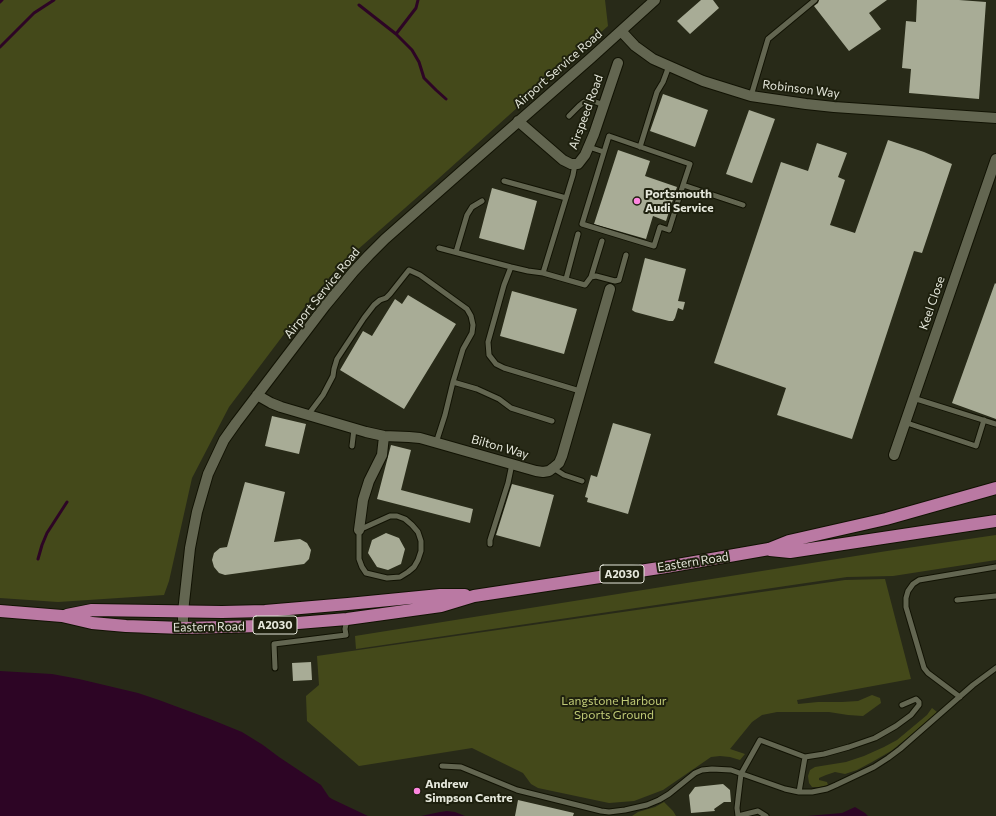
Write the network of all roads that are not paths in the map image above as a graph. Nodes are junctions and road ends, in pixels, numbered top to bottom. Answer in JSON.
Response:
{"nodes":[{"id":1,"x":655,"y":0,"type":"edge"},
{"id":2,"x":815,"y":0,"type":"edge"},
{"id":3,"x":621,"y":31,"type":"junction"},
{"id":4,"x":618,"y":63,"type":"dead end"},
{"id":5,"x":669,"y":66,"type":"junction"},
{"id":6,"x":751,"y":96,"type":"junction"},
{"id":7,"x":604,"y":105,"type":"junction"},
{"id":8,"x":569,"y":116,"type":"dead end"},
{"id":9,"x":996,"y":118,"type":"edge"},
{"id":10,"x":518,"y":121,"type":"junction"},
{"id":11,"x":589,"y":147,"type":"junction"},
{"id":12,"x":640,"y":147,"type":"junction"},
{"id":13,"x":604,"y":152,"type":"junction"},
{"id":14,"x":996,"y":159,"type":"edge"},
{"id":15,"x":575,"y":164,"type":"junction"},
{"id":16,"x":504,"y":180,"type":"dead end"},
{"id":17,"x":683,"y":185,"type":"junction"},
{"id":18,"x":566,"y":198,"type":"junction"},
{"id":19,"x":482,"y":202,"type":"dead end"},
{"id":20,"x":743,"y":205,"type":"dead end"},
{"id":21,"x":578,"y":234,"type":"dead end"},
{"id":22,"x":602,"y":242,"type":"dead end"},
{"id":23,"x":439,"y":248,"type":"dead end"},
{"id":24,"x":456,"y":252,"type":"junction"},
{"id":25,"x":626,"y":255,"type":"dead end"},
{"id":26,"x":511,"y":267,"type":"junction"},
{"id":27,"x":542,"y":273,"type":"junction"},
{"id":28,"x":591,"y":277,"type":"junction"},
{"id":29,"x":566,"y":279,"type":"junction"},
{"id":30,"x":610,"y":289,"type":"dead end"},
{"id":31,"x":453,"y":382,"type":"junction"},
{"id":32,"x":580,"y":391,"type":"junction"},
{"id":33,"x":257,"y":395,"type":"junction"},
{"id":34,"x":913,"y":398,"type":"junction"},
{"id":35,"x":308,"y":415,"type":"junction"},
{"id":36,"x":984,"y":420,"type":"junction"},
{"id":37,"x":552,"y":421,"type":"dead end"},
{"id":38,"x":904,"y":422,"type":"junction"},
{"id":39,"x":996,"y":424,"type":"edge"},
{"id":40,"x":354,"y":429,"type":"junction"},
{"id":41,"x":384,"y":436,"type":"junction"},
{"id":42,"x":436,"y":442,"type":"junction"},
{"id":43,"x":352,"y":446,"type":"dead end"},
{"id":44,"x":894,"y":455,"type":"dead end"},
{"id":45,"x":512,"y":464,"type":"junction"},
{"id":46,"x":553,"y":468,"type":"junction"},
{"id":47,"x":582,"y":482,"type":"dead end"},
{"id":48,"x":996,"y":488,"type":"edge"},
{"id":49,"x":996,"y":521,"type":"edge"},
{"id":50,"x":359,"y":530,"type":"junction"},
{"id":51,"x":490,"y":544,"type":"dead end"},
{"id":52,"x":769,"y":550,"type":"junction"},
{"id":53,"x":996,"y":567,"type":"edge"},
{"id":54,"x":474,"y":596,"type":"junction"},
{"id":55,"x":996,"y":596,"type":"edge"},
{"id":56,"x":957,"y":600,"type":"dead end"},
{"id":57,"x":0,"y":611,"type":"edge"},
{"id":58,"x":183,"y":612,"type":"junction"},
{"id":59,"x":62,"y":616,"type":"junction"},
{"id":60,"x":347,"y":618,"type":"junction"},
{"id":61,"x":183,"y":628,"type":"junction"},
{"id":62,"x":275,"y":668,"type":"dead end"},
{"id":63,"x":996,"y":668,"type":"edge"},
{"id":64,"x":960,"y":697,"type":"junction"},
{"id":65,"x":902,"y":705,"type":"dead end"},
{"id":66,"x":805,"y":757,"type":"junction"},
{"id":67,"x":442,"y":766,"type":"dead end"},
{"id":68,"x":741,"y":774,"type":"junction"},
{"id":69,"x":799,"y":792,"type":"junction"},
{"id":70,"x":625,"y":813,"type":"edge"},
{"id":71,"x":738,"y":816,"type":"edge"},
{"id":72,"x":766,"y":816,"type":"edge"}],
"edges":[{"from":1,"to":3,"type":"street","name":"Airport Service Road"},
{"from":2,"to":6,"type":"lane"},
{"from":3,"to":5,"type":"street","name":"Robinson Way"},
{"from":3,"to":10,"type":"street","name":"Airport Service Road"},
{"from":4,"to":7,"type":"street","name":"Airspeed Road"},
{"from":5,"to":6,"type":"street","name":"Robinson Way"},
{"from":5,"to":12,"type":"lane"},
{"from":6,"to":9,"type":"street","name":"Robinson Way"},
{"from":7,"to":8,"type":"lane"},
{"from":7,"to":11,"type":"street","name":"Airspeed Road"},
{"from":10,"to":15,"type":"street","name":"Airspeed Road"},
{"from":10,"to":33,"type":"street","name":"Airport Service Road"},
{"from":11,"to":13,"type":"lane"},
{"from":11,"to":15,"type":"street","name":"Airspeed Road"},
{"from":12,"to":13,"type":"lane"},
{"from":12,"to":17,"type":"lane"},
{"from":13,"to":17,"type":"lane"},
{"from":14,"to":34,"type":"street","name":"Keel Close"},
{"from":15,"to":18,"type":"lane"},
{"from":16,"to":18,"type":"lane"},
{"from":17,"to":20,"type":"lane"},
{"from":18,"to":27,"type":"lane"},
{"from":19,"to":24,"type":"lane"},
{"from":21,"to":29,"type":"lane"},
{"from":22,"to":28,"type":"lane"},
{"from":23,"to":24,"type":"lane"},
{"from":24,"to":26,"type":"lane"},
{"from":25,"to":28,"type":"lane"},
{"from":26,"to":27,"type":"lane"},
{"from":26,"to":32,"type":"lane"},
{"from":27,"to":29,"type":"lane"},
{"from":28,"to":29,"type":"lane"},
{"from":30,"to":32,"type":"street"},
{"from":31,"to":35,"type":"lane"},
{"from":31,"to":37,"type":"lane"},
{"from":31,"to":42,"type":"lane"},
{"from":32,"to":46,"type":"street"},
{"from":33,"to":35,"type":"street","name":"Bilton Way"},
{"from":33,"to":58,"type":"street","name":"Airport Service Road"},
{"from":34,"to":36,"type":"lane"},
{"from":34,"to":38,"type":"street","name":"Keel Close"},
{"from":35,"to":40,"type":"street","name":"Bilton Way"},
{"from":36,"to":38,"type":"lane"},
{"from":36,"to":39,"type":"lane"},
{"from":38,"to":44,"type":"street","name":"Keel Close"},
{"from":40,"to":41,"type":"street","name":"Bilton Way"},
{"from":40,"to":43,"type":"lane"},
{"from":41,"to":42,"type":"street","name":"Bilton Way"},
{"from":41,"to":50,"type":"street"},
{"from":42,"to":45,"type":"street","name":"Bilton Way"},
{"from":45,"to":46,"type":"street","name":"Bilton Way"},
{"from":45,"to":51,"type":"lane"},
{"from":46,"to":47,"type":"lane"},
{"from":48,"to":52,"type":"main road","name":"Eastern Road","number":"A2030"},
{"from":49,"to":52,"type":"main road","name":"Eastern Road","number":"A2030"},
{"from":50,"to":50,"type":"lane"},
{"from":52,"to":54,"type":"main road","name":"Eastern Road","number":"A2030"},
{"from":53,"to":64,"type":"lane"},
{"from":54,"to":58,"type":"main road","name":"Eastern Road","number":"A2030"},
{"from":54,"to":60,"type":"main road","name":"Eastern Road","number":"A2030"},
{"from":55,"to":56,"type":"lane"},
{"from":57,"to":59,"type":"main road","name":"Eastern Road","number":"A2030"},
{"from":58,"to":59,"type":"main road","name":"Eastern Road","number":"A2030"},
{"from":58,"to":61,"type":"street","name":"Airport Service Road"},
{"from":59,"to":61,"type":"main road","name":"Eastern Road","number":"A2030"},
{"from":60,"to":61,"type":"main road","name":"Eastern Road","number":"A2030"},
{"from":60,"to":62,"type":"lane"},
{"from":63,"to":64,"type":"lane"},
{"from":64,"to":69,"type":"lane"},
{"from":65,"to":66,"type":"lane"},
{"from":66,"to":68,"type":"lane"},
{"from":66,"to":69,"type":"lane"},
{"from":67,"to":70,"type":"lane"},
{"from":68,"to":69,"type":"lane"},
{"from":68,"to":70,"type":"lane"},
{"from":68,"to":71,"type":"lane"},
{"from":71,"to":72,"type":"lane"}]}
